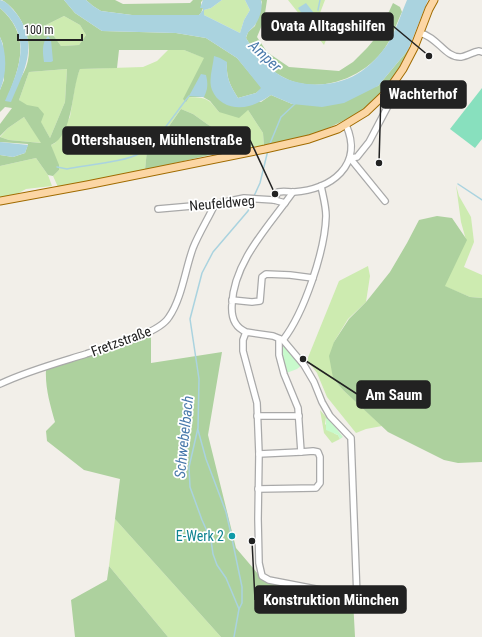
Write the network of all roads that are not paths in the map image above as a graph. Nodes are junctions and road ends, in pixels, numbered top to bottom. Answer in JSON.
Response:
{"nodes":[{"id":1,"x":434,"y":0,"type":"edge"},
{"id":2,"x":420,"y":33,"type":"junction"},
{"id":3,"x":482,"y":52,"type":"edge"},
{"id":4,"x":388,"y":106,"type":"dead end"},
{"id":5,"x":346,"y":125,"type":"junction"},
{"id":6,"x":350,"y":158,"type":"junction"},
{"id":7,"x":321,"y":186,"type":"junction"},
{"id":8,"x":293,"y":192,"type":"junction"},
{"id":9,"x":274,"y":200,"type":"junction"},
{"id":10,"x":0,"y":201,"type":"edge"},
{"id":11,"x":385,"y":201,"type":"dead end"},
{"id":12,"x":286,"y":203,"type":"junction"},
{"id":13,"x":215,"y":204,"type":"junction"},
{"id":14,"x":158,"y":209,"type":"dead end"},
{"id":15,"x":312,"y":278,"type":"junction"},
{"id":16,"x":232,"y":300,"type":"junction"},
{"id":17,"x":246,"y":332,"type":"junction"},
{"id":18,"x":281,"y":339,"type":"junction"},
{"id":19,"x":0,"y":384,"type":"edge"},
{"id":20,"x":257,"y":416,"type":"junction"},
{"id":21,"x":299,"y":416,"type":"junction"},
{"id":22,"x":301,"y":452,"type":"junction"},
{"id":23,"x":259,"y":454,"type":"junction"},
{"id":24,"x":258,"y":488,"type":"junction"}],
"edges":[{"from":1,"to":2,"type":"main road"},
{"from":2,"to":3,"type":"street"},
{"from":2,"to":5,"type":"main road"},
{"from":4,"to":6,"type":"street"},
{"from":5,"to":6,"type":"street"},
{"from":5,"to":10,"type":"main road"},
{"from":6,"to":7,"type":"street"},
{"from":6,"to":11,"type":"street"},
{"from":7,"to":8,"type":"street"},
{"from":7,"to":15,"type":"street"},
{"from":8,"to":9,"type":"street"},
{"from":8,"to":12,"type":"street"},
{"from":9,"to":12,"type":"street","name":"Neufeldweg"},
{"from":9,"to":13,"type":"street","name":"Neufeldweg"},
{"from":12,"to":16,"type":"street"},
{"from":13,"to":14,"type":"street","name":"Neufeldweg"},
{"from":13,"to":19,"type":"street","name":"Fretzstraße"},
{"from":15,"to":16,"type":"street"},
{"from":15,"to":18,"type":"street"},
{"from":16,"to":17,"type":"street"},
{"from":17,"to":18,"type":"street"},
{"from":17,"to":20,"type":"street"},
{"from":18,"to":21,"type":"street"},
{"from":18,"to":24,"type":"street"},
{"from":20,"to":21,"type":"street"},
{"from":20,"to":23,"type":"street"},
{"from":21,"to":22,"type":"street"},
{"from":22,"to":23,"type":"street"},
{"from":22,"to":24,"type":"street"},
{"from":23,"to":24,"type":"street"}]}
